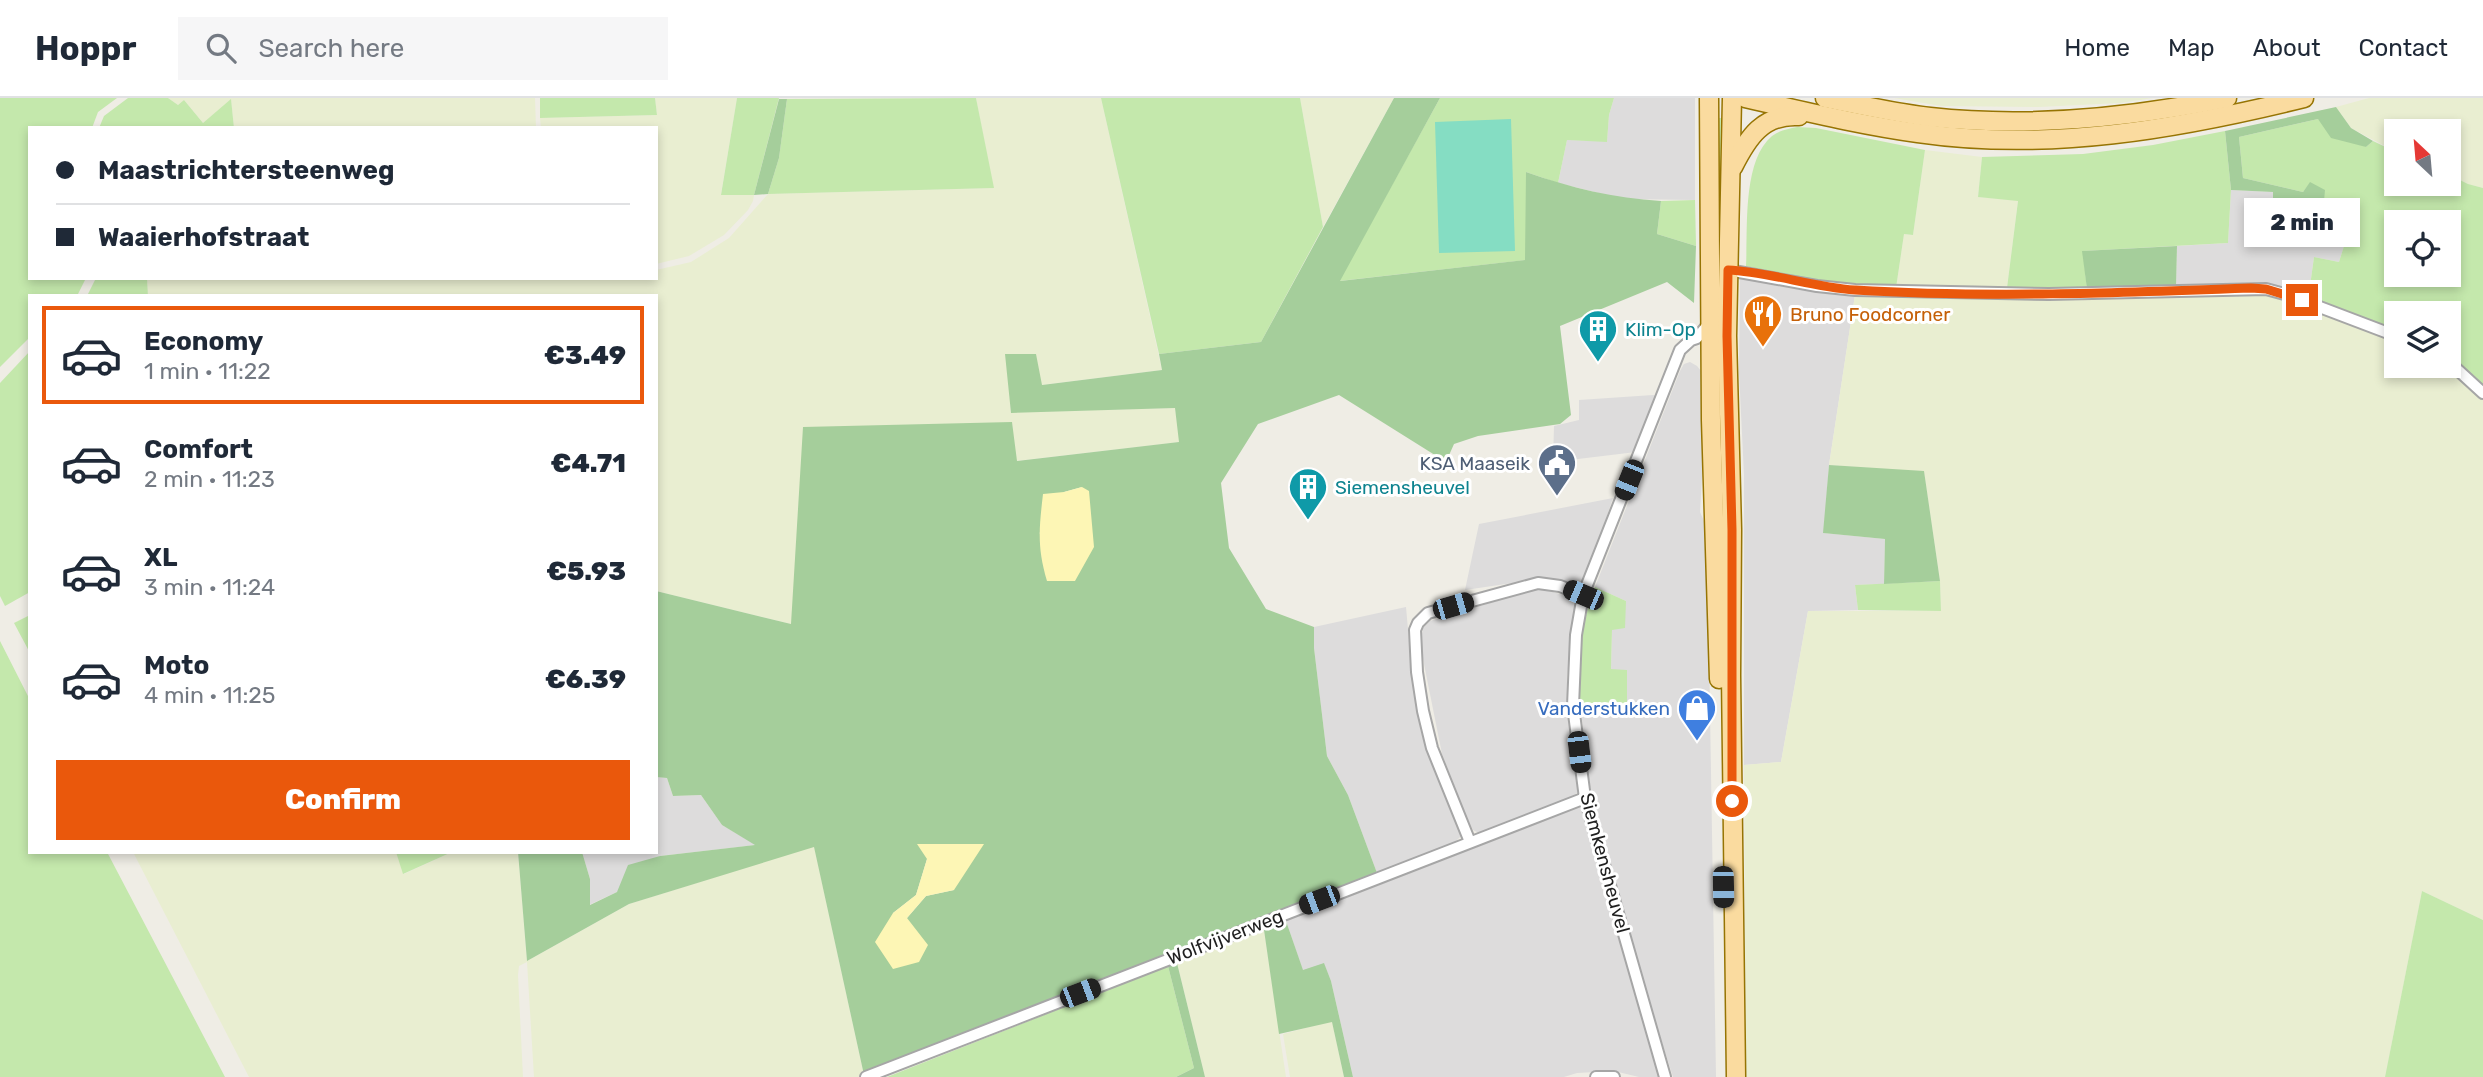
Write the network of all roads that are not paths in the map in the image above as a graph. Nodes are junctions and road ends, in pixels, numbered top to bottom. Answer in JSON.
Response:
{"nodes":[{"id":1,"x":1709,"y":98,"type":"edge"},
{"id":2,"x":1732,"y":98,"type":"edge"},
{"id":3,"x":1745,"y":98,"type":"edge"},
{"id":4,"x":1825,"y":98,"type":"edge"},
{"id":5,"x":2227,"y":98,"type":"edge"},
{"id":6,"x":2304,"y":98,"type":"edge"},
{"id":7,"x":1861,"y":124,"type":"junction"},
{"id":8,"x":1732,"y":170,"type":"junction"},
{"id":9,"x":1728,"y":270,"type":"junction"},
{"id":10,"x":2384,"y":332,"type":"edge"},
{"id":11,"x":1704,"y":343,"type":"junction"},
{"id":12,"x":2461,"y":373,"type":"edge"},
{"id":13,"x":2483,"y":393,"type":"edge"},
{"id":14,"x":1714,"y":522,"type":"junction"},
{"id":15,"x":1732,"y":530,"type":"junction"},
{"id":16,"x":1583,"y":595,"type":"junction"},
{"id":17,"x":1585,"y":798,"type":"junction"},
{"id":18,"x":1470,"y":842,"type":"junction"},
{"id":19,"x":866,"y":1077,"type":"edge"},
{"id":20,"x":1596,"y":1077,"type":"edge"},
{"id":21,"x":1614,"y":1077,"type":"edge"},
{"id":22,"x":1665,"y":1077,"type":"edge"},
{"id":23,"x":1725,"y":1077,"type":"edge"},
{"id":24,"x":1736,"y":1077,"type":"edge"}],
"edges":[{"from":1,"to":11,"type":"main road"},
{"from":2,"to":8,"type":"main road"},
{"from":3,"to":7,"type":"main road"},
{"from":4,"to":5,"type":"main road"},
{"from":6,"to":7,"type":"main road"},
{"from":7,"to":8,"type":"main road"},
{"from":8,"to":9,"type":"main road"},
{"from":9,"to":10,"type":"street"},
{"from":9,"to":15,"type":"main road"},
{"from":11,"to":14,"type":"main road"},
{"from":11,"to":16,"type":"street","name":"Siemkensheuvel"},
{"from":12,"to":13,"type":"street"},
{"from":14,"to":15,"type":"main road"},
{"from":14,"to":23,"type":"main road"},
{"from":15,"to":24,"type":"main road"},
{"from":16,"to":17,"type":"street","name":"Siemkensheuvel"},
{"from":16,"to":18,"type":"street"},
{"from":17,"to":18,"type":"street","name":"Wolfvijverweg"},
{"from":17,"to":22,"type":"street","name":"Siemkensheuvel"},
{"from":18,"to":19,"type":"street","name":"Wolfvijverweg"},
{"from":20,"to":21,"type":"street"}]}
